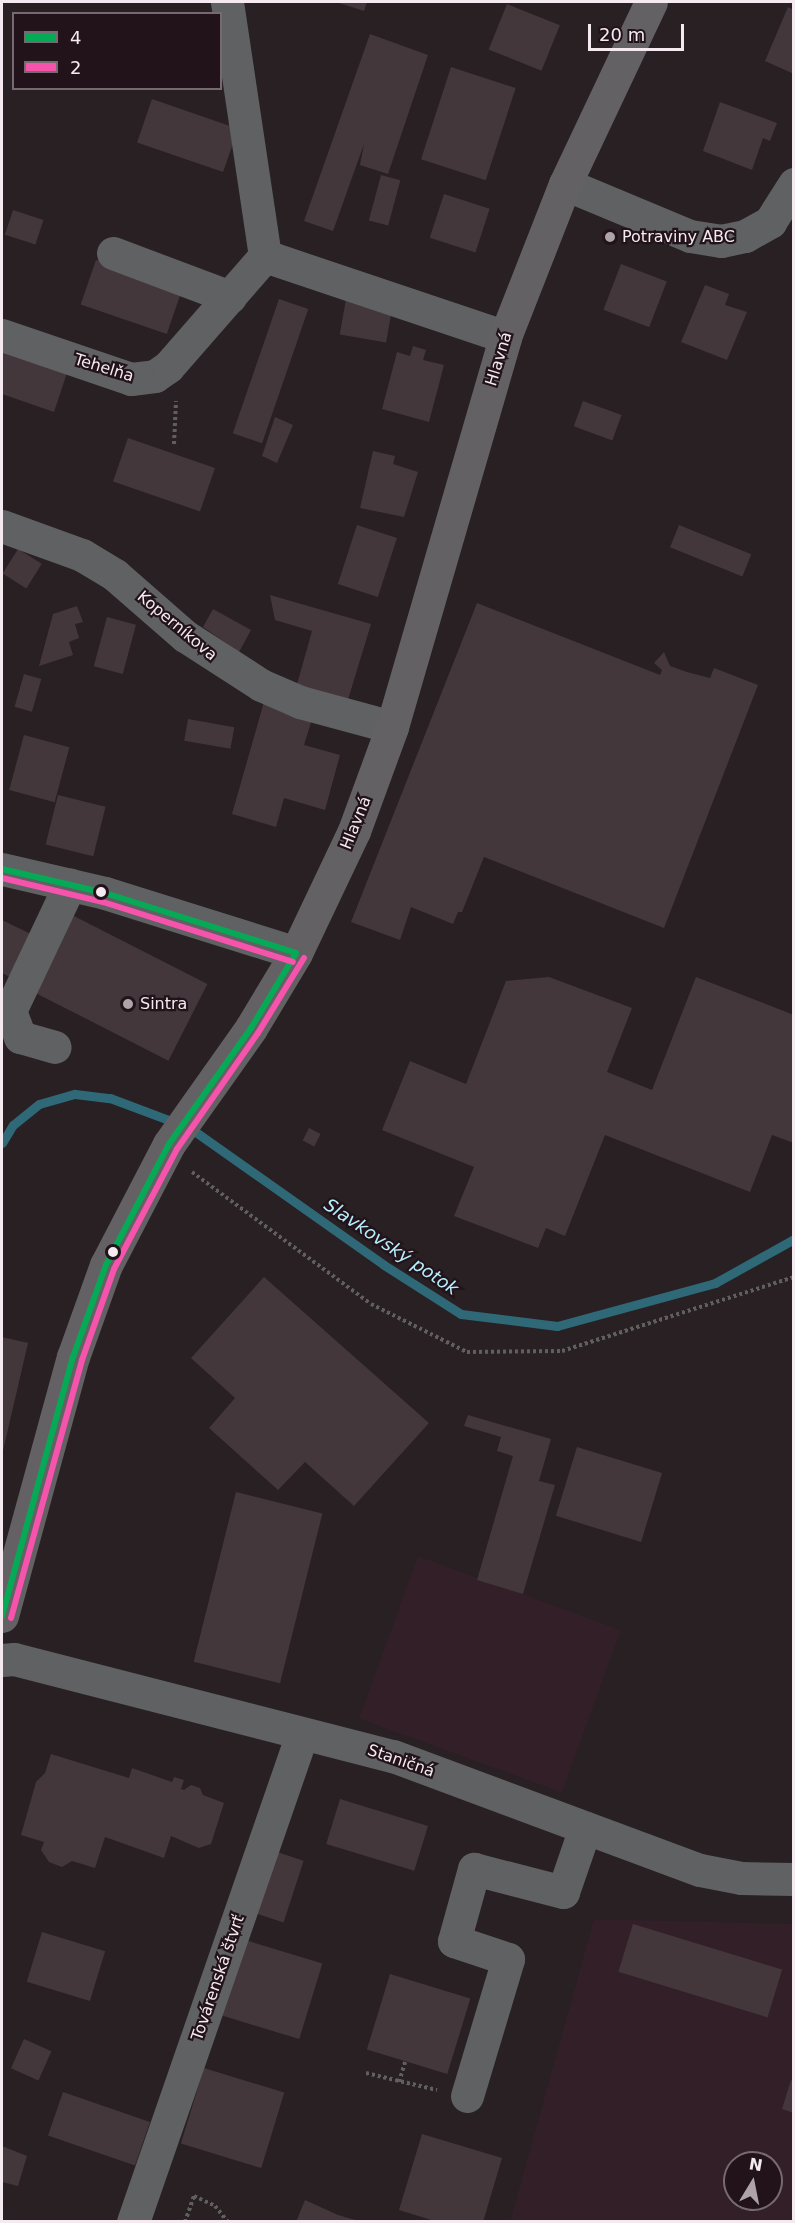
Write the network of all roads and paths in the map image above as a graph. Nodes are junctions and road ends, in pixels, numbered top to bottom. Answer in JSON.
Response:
{"nodes":[{"id":1,"x":227,"y":2,"type":"edge"},
{"id":2,"x":651,"y":2,"type":"edge"},
{"id":3,"x":565,"y":184,"type":"junction"},
{"id":4,"x":794,"y":184,"type":"edge"},
{"id":5,"x":113,"y":253,"type":"dead end"},
{"id":6,"x":265,"y":256,"type":"junction"},
{"id":7,"x":230,"y":297,"type":"junction"},
{"id":8,"x":2,"y":334,"type":"edge"},
{"id":9,"x":505,"y":337,"type":"junction"},
{"id":10,"x":2,"y":526,"type":"edge"},
{"id":11,"x":392,"y":727,"type":"junction"},
{"id":12,"x":2,"y":869,"type":"edge"},
{"id":13,"x":70,"y":884,"type":"junction"},
{"id":14,"x":296,"y":953,"type":"junction"},
{"id":15,"x":6,"y":1009,"type":"edge"},
{"id":16,"x":55,"y":1047,"type":"dead end"},
{"id":17,"x":191,"y":1172,"type":"dead end"},
{"id":18,"x":794,"y":1277,"type":"edge"},
{"id":19,"x":2,"y":1616,"type":"edge"},
{"id":20,"x":2,"y":1660,"type":"edge"},
{"id":21,"x":302,"y":1734,"type":"junction"},
{"id":22,"x":585,"y":1828,"type":"junction"},
{"id":23,"x":794,"y":1879,"type":"edge"},
{"id":24,"x":405,"y":2062,"type":"dead end"},
{"id":25,"x":366,"y":2073,"type":"dead end"},
{"id":26,"x":399,"y":2082,"type":"junction"},
{"id":27,"x":467,"y":2096,"type":"joint"},
{"id":28,"x":133,"y":2222,"type":"edge"},
{"id":29,"x":185,"y":2222,"type":"edge"},
{"id":30,"x":228,"y":2222,"type":"edge"}],
"edges":[{"from":1,"to":6,"type":"street"},
{"from":2,"to":3,"type":"main road","name":"Hlavná"},
{"from":3,"to":4,"type":"street"},
{"from":3,"to":9,"type":"main road","name":"Hlavná"},
{"from":5,"to":7,"type":"street"},
{"from":6,"to":7,"type":"street","name":"Tehelňa"},
{"from":6,"to":9,"type":"street"},
{"from":7,"to":8,"type":"street","name":"Tehelňa"},
{"from":9,"to":11,"type":"main road","name":"Hlavná"},
{"from":10,"to":11,"type":"street","name":"Koperníkova"},
{"from":11,"to":14,"type":"main road","name":"Hlavná"},
{"from":12,"to":13,"type":"street"},
{"from":13,"to":14,"type":"street"},
{"from":13,"to":15,"type":"street"},
{"from":14,"to":19,"type":"main road","name":"Hlavná"},
{"from":15,"to":16,"type":"street"},
{"from":17,"to":18,"type":"path"},
{"from":20,"to":21,"type":"street","name":"Staničná"},
{"from":21,"to":22,"type":"street","name":"Staničná"},
{"from":21,"to":28,"type":"street","name":"Továrenská štvrť"},
{"from":22,"to":23,"type":"street","name":"Staničná"},
{"from":22,"to":27,"type":"street"},
{"from":24,"to":26,"type":"path"},
{"from":25,"to":26,"type":"path"},
{"from":26,"to":27,"type":"path"},
{"from":29,"to":30,"type":"path"}]}
